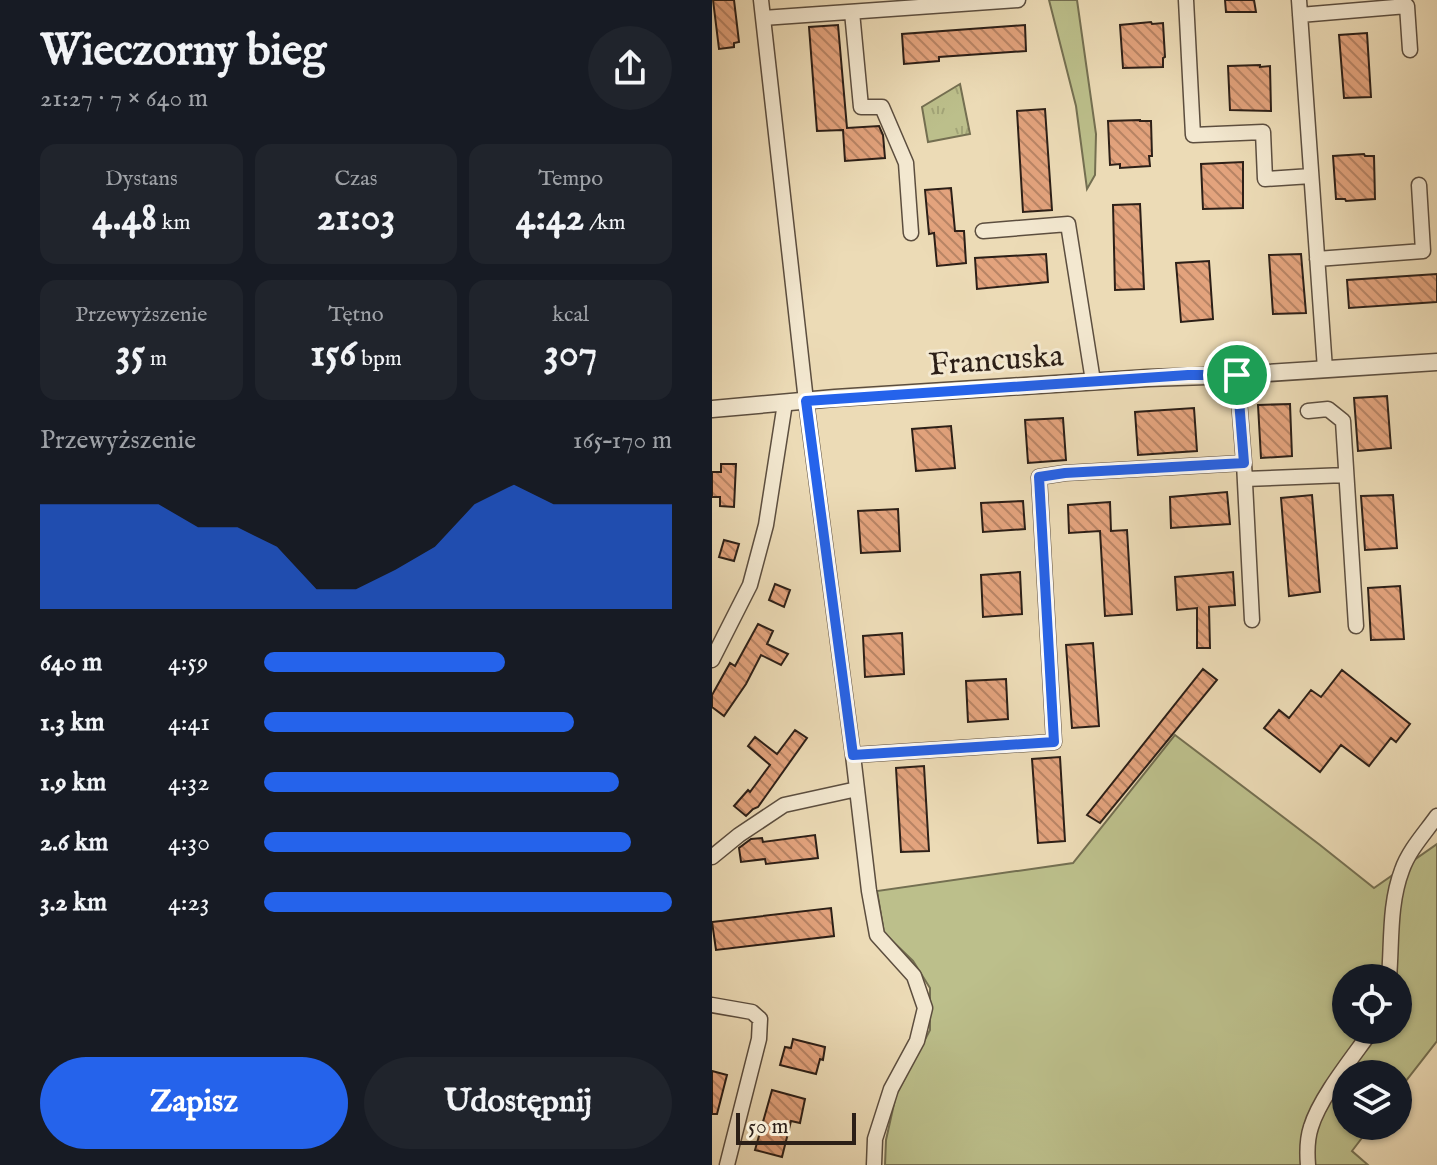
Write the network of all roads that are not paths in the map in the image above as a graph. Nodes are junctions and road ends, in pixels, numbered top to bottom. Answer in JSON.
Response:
{"nodes":[{"id":1,"x":761,"y":0,"type":"edge"},
{"id":2,"x":1018,"y":0,"type":"edge"},
{"id":3,"x":1186,"y":0,"type":"edge"},
{"id":4,"x":1300,"y":7,"type":"edge"},
{"id":5,"x":852,"y":12,"type":"junction"},
{"id":6,"x":763,"y":18,"type":"junction"},
{"id":7,"x":1410,"y":50,"type":"dead end"},
{"id":8,"x":1311,"y":176,"type":"junction"},
{"id":9,"x":1437,"y":196,"type":"edge"},
{"id":10,"x":983,"y":231,"type":"dead end"},
{"id":11,"x":911,"y":233,"type":"dead end"},
{"id":12,"x":1317,"y":259,"type":"junction"},
{"id":13,"x":1437,"y":362,"type":"edge"},
{"id":14,"x":1325,"y":369,"type":"junction"},
{"id":15,"x":1237,"y":375,"type":"junction"},
{"id":16,"x":1093,"y":381,"type":"junction"},
{"id":17,"x":806,"y":401,"type":"junction"},
{"id":18,"x":785,"y":403,"type":"junction"},
{"id":19,"x":712,"y":409,"type":"edge"},
{"id":20,"x":1308,"y":411,"type":"dead end"},
{"id":21,"x":1244,"y":463,"type":"junction"},
{"id":22,"x":1346,"y":475,"type":"junction"},
{"id":23,"x":1245,"y":479,"type":"junction"},
{"id":24,"x":1252,"y":620,"type":"dead end"},
{"id":25,"x":1356,"y":626,"type":"dead end"},
{"id":26,"x":712,"y":660,"type":"edge"},
{"id":27,"x":853,"y":755,"type":"junction"},
{"id":28,"x":857,"y":789,"type":"junction"},
{"id":29,"x":1437,"y":816,"type":"edge"},
{"id":30,"x":712,"y":857,"type":"edge"},
{"id":31,"x":1390,"y":964,"type":"edge"},
{"id":32,"x":712,"y":1005,"type":"edge"},
{"id":33,"x":1363,"y":1044,"type":"edge"},
{"id":34,"x":727,"y":1165,"type":"edge"},
{"id":35,"x":874,"y":1165,"type":"edge"},
{"id":36,"x":1308,"y":1165,"type":"edge"}],
"edges":[{"from":1,"to":6,"type":"street"},
{"from":2,"to":5,"type":"street"},
{"from":3,"to":8,"type":"street"},
{"from":4,"to":7,"type":"street"},
{"from":4,"to":8,"type":"street"},
{"from":5,"to":6,"type":"street"},
{"from":5,"to":11,"type":"street"},
{"from":6,"to":17,"type":"street"},
{"from":8,"to":12,"type":"street"},
{"from":9,"to":12,"type":"street"},
{"from":10,"to":16,"type":"street"},
{"from":12,"to":14,"type":"street"},
{"from":13,"to":14,"type":"street","name":"Francuska"},
{"from":14,"to":15,"type":"street","name":"Francuska"},
{"from":15,"to":16,"type":"street","name":"Francuska"},
{"from":15,"to":21,"type":"street"},
{"from":16,"to":17,"type":"street","name":"Francuska"},
{"from":17,"to":18,"type":"street","name":"Francuska"},
{"from":17,"to":27,"type":"street"},
{"from":18,"to":19,"type":"street","name":"Francuska"},
{"from":18,"to":26,"type":"street"},
{"from":20,"to":22,"type":"street"},
{"from":21,"to":23,"type":"street"},
{"from":21,"to":27,"type":"street"},
{"from":22,"to":23,"type":"street"},
{"from":22,"to":25,"type":"street"},
{"from":23,"to":24,"type":"street"},
{"from":27,"to":28,"type":"street"},
{"from":28,"to":30,"type":"street"},
{"from":28,"to":35,"type":"street"},
{"from":29,"to":31,"type":"street"},
{"from":32,"to":34,"type":"street"},
{"from":33,"to":36,"type":"street"}]}
